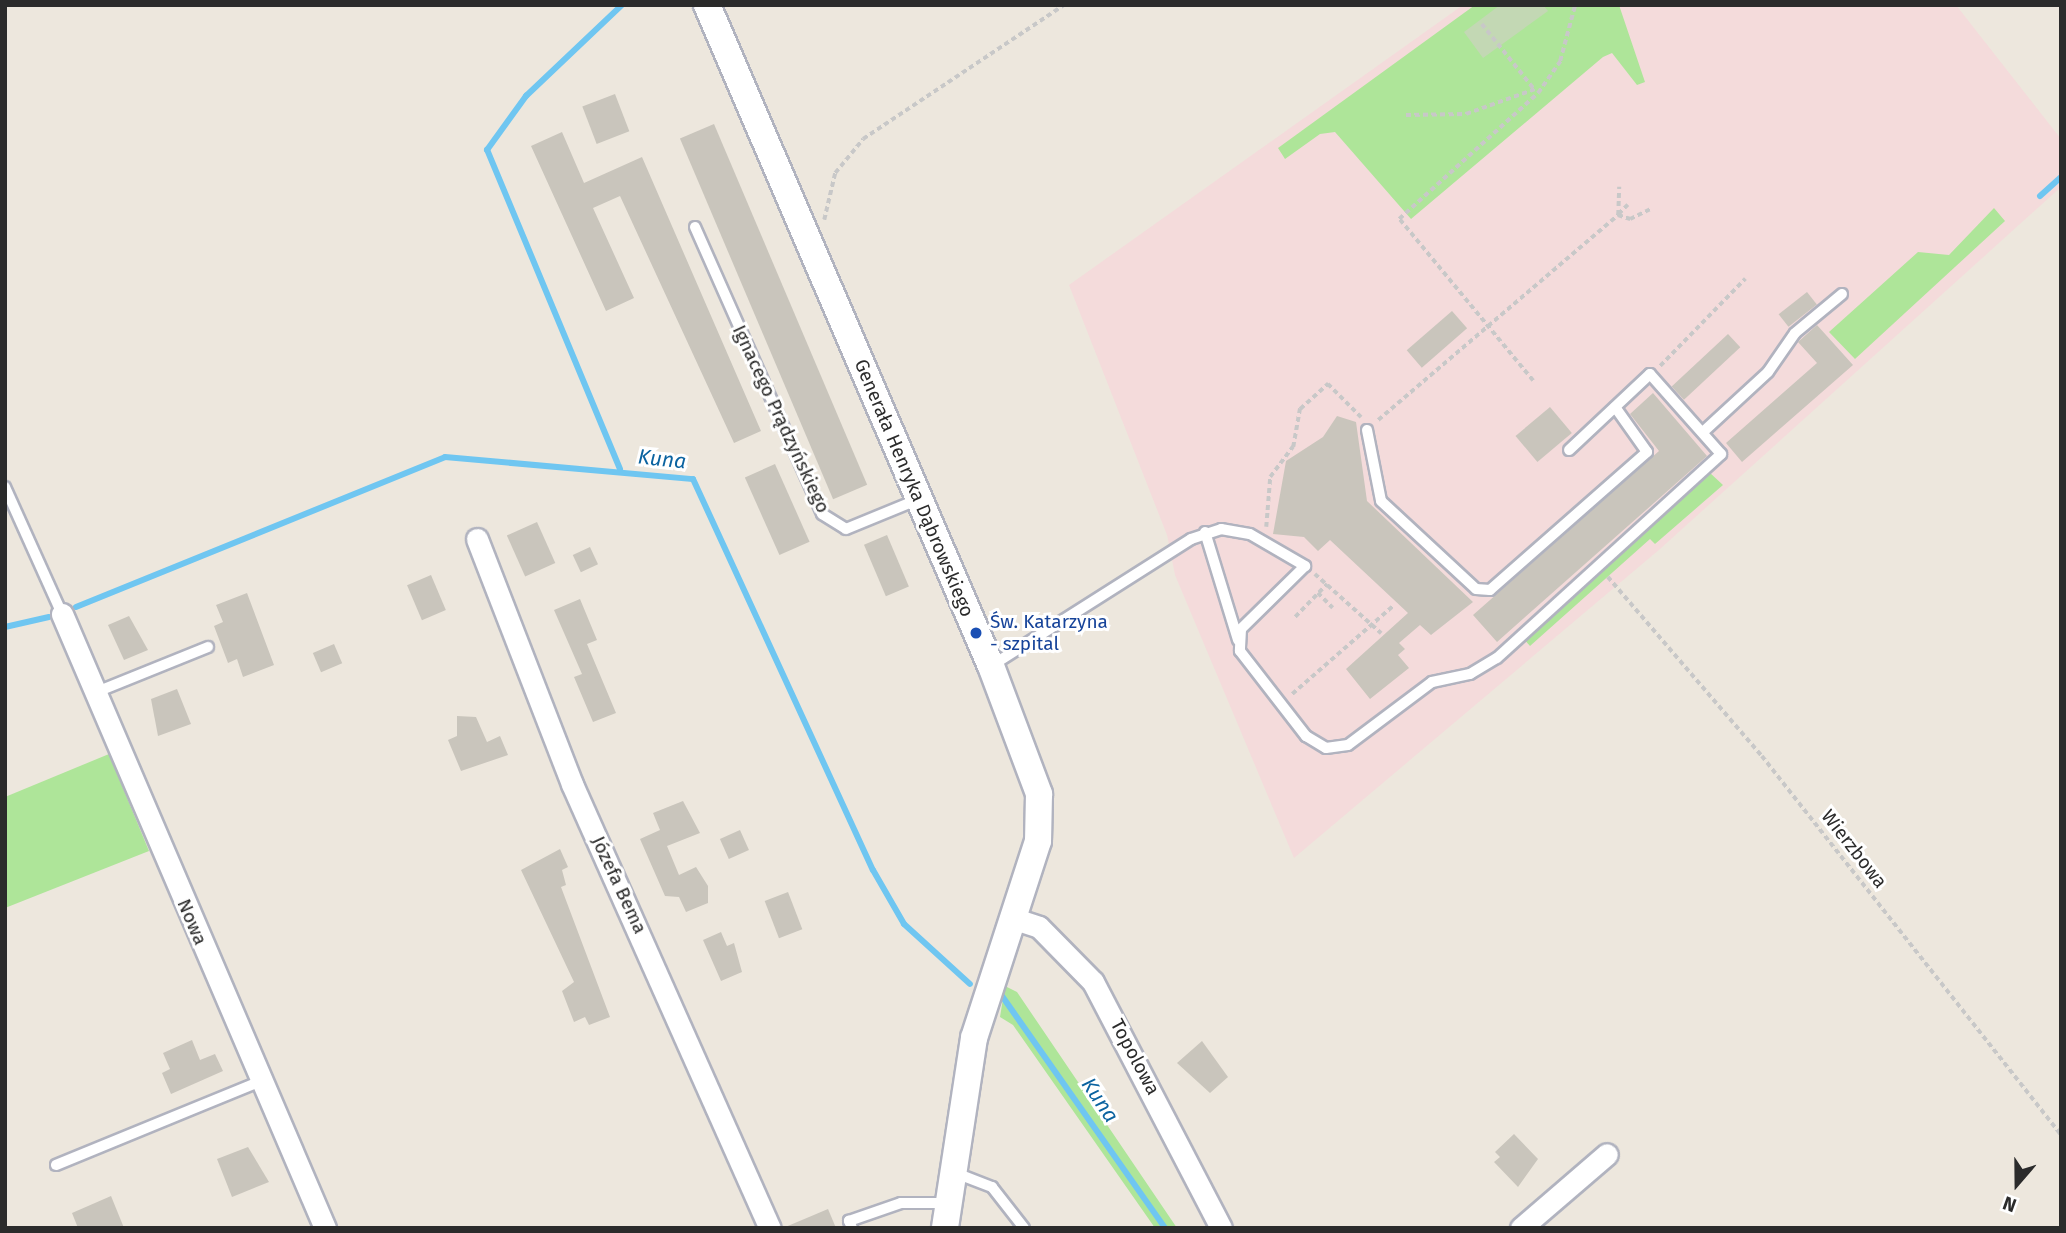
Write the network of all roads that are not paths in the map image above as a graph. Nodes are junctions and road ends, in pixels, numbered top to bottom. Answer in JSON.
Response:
{"nodes":[{"id":1,"x":707,"y":5,"type":"edge"},
{"id":2,"x":695,"y":228,"type":"dead end"},
{"id":3,"x":1843,"y":293,"type":"dead end"},
{"id":4,"x":1615,"y":407,"type":"junction"},
{"id":5,"x":1367,"y":430,"type":"road end"},
{"id":6,"x":1703,"y":432,"type":"junction"},
{"id":7,"x":1569,"y":450,"type":"dead end"},
{"id":8,"x":5,"y":487,"type":"edge"},
{"id":9,"x":919,"y":499,"type":"junction"},
{"id":10,"x":1205,"y":533,"type":"junction"},
{"id":11,"x":477,"y":539,"type":"dead end"},
{"id":12,"x":62,"y":614,"type":"joint"},
{"id":13,"x":1238,"y":641,"type":"junction"},
{"id":14,"x":208,"y":647,"type":"dead end"},
{"id":15,"x":991,"y":666,"type":"junction"},
{"id":16,"x":94,"y":693,"type":"junction"},
{"id":17,"x":1013,"y":918,"type":"junction"},
{"id":18,"x":261,"y":1081,"type":"junction"},
{"id":19,"x":1606,"y":1154,"type":"dead end"},
{"id":20,"x":56,"y":1165,"type":"dead end"},
{"id":21,"x":953,"y":1172,"type":"junction"},
{"id":22,"x":947,"y":1216,"type":"edge"},
{"id":23,"x":325,"y":1228,"type":"edge"},
{"id":24,"x":770,"y":1228,"type":"edge"},
{"id":25,"x":852,"y":1228,"type":"edge"},
{"id":26,"x":1024,"y":1228,"type":"edge"},
{"id":27,"x":1221,"y":1228,"type":"edge"},
{"id":28,"x":1521,"y":1228,"type":"edge"}],
"edges":[{"from":1,"to":9,"type":"street","name":"Generała Henryka Dąbrowskiego"},
{"from":2,"to":9,"type":"lane","name":"Ignacego Prądzyńskiego"},
{"from":3,"to":6,"type":"lane"},
{"from":4,"to":5,"type":"lane"},
{"from":4,"to":6,"type":"lane"},
{"from":4,"to":7,"type":"lane"},
{"from":6,"to":13,"type":"lane"},
{"from":8,"to":12,"type":"lane"},
{"from":9,"to":15,"type":"street","name":"Generała Henryka Dąbrowskiego"},
{"from":10,"to":13,"type":"lane"},
{"from":10,"to":13,"type":"lane"},
{"from":10,"to":15,"type":"lane"},
{"from":11,"to":24,"type":"street","name":"Józefa Bema"},
{"from":12,"to":16,"type":"street","name":"Nowa"},
{"from":14,"to":16,"type":"lane"},
{"from":15,"to":17,"type":"street","name":"Generała Henryka Dąbrowskiego"},
{"from":16,"to":18,"type":"street","name":"Nowa"},
{"from":17,"to":21,"type":"street","name":"Generała Henryka Dąbrowskiego"},
{"from":17,"to":27,"type":"street","name":"Topolowa"},
{"from":18,"to":20,"type":"lane"},
{"from":18,"to":23,"type":"street","name":"Nowa"},
{"from":19,"to":28,"type":"street"},
{"from":21,"to":22,"type":"street","name":"Generała Henryka Dąbrowskiego"},
{"from":21,"to":26,"type":"lane"},
{"from":22,"to":25,"type":"lane"}]}
